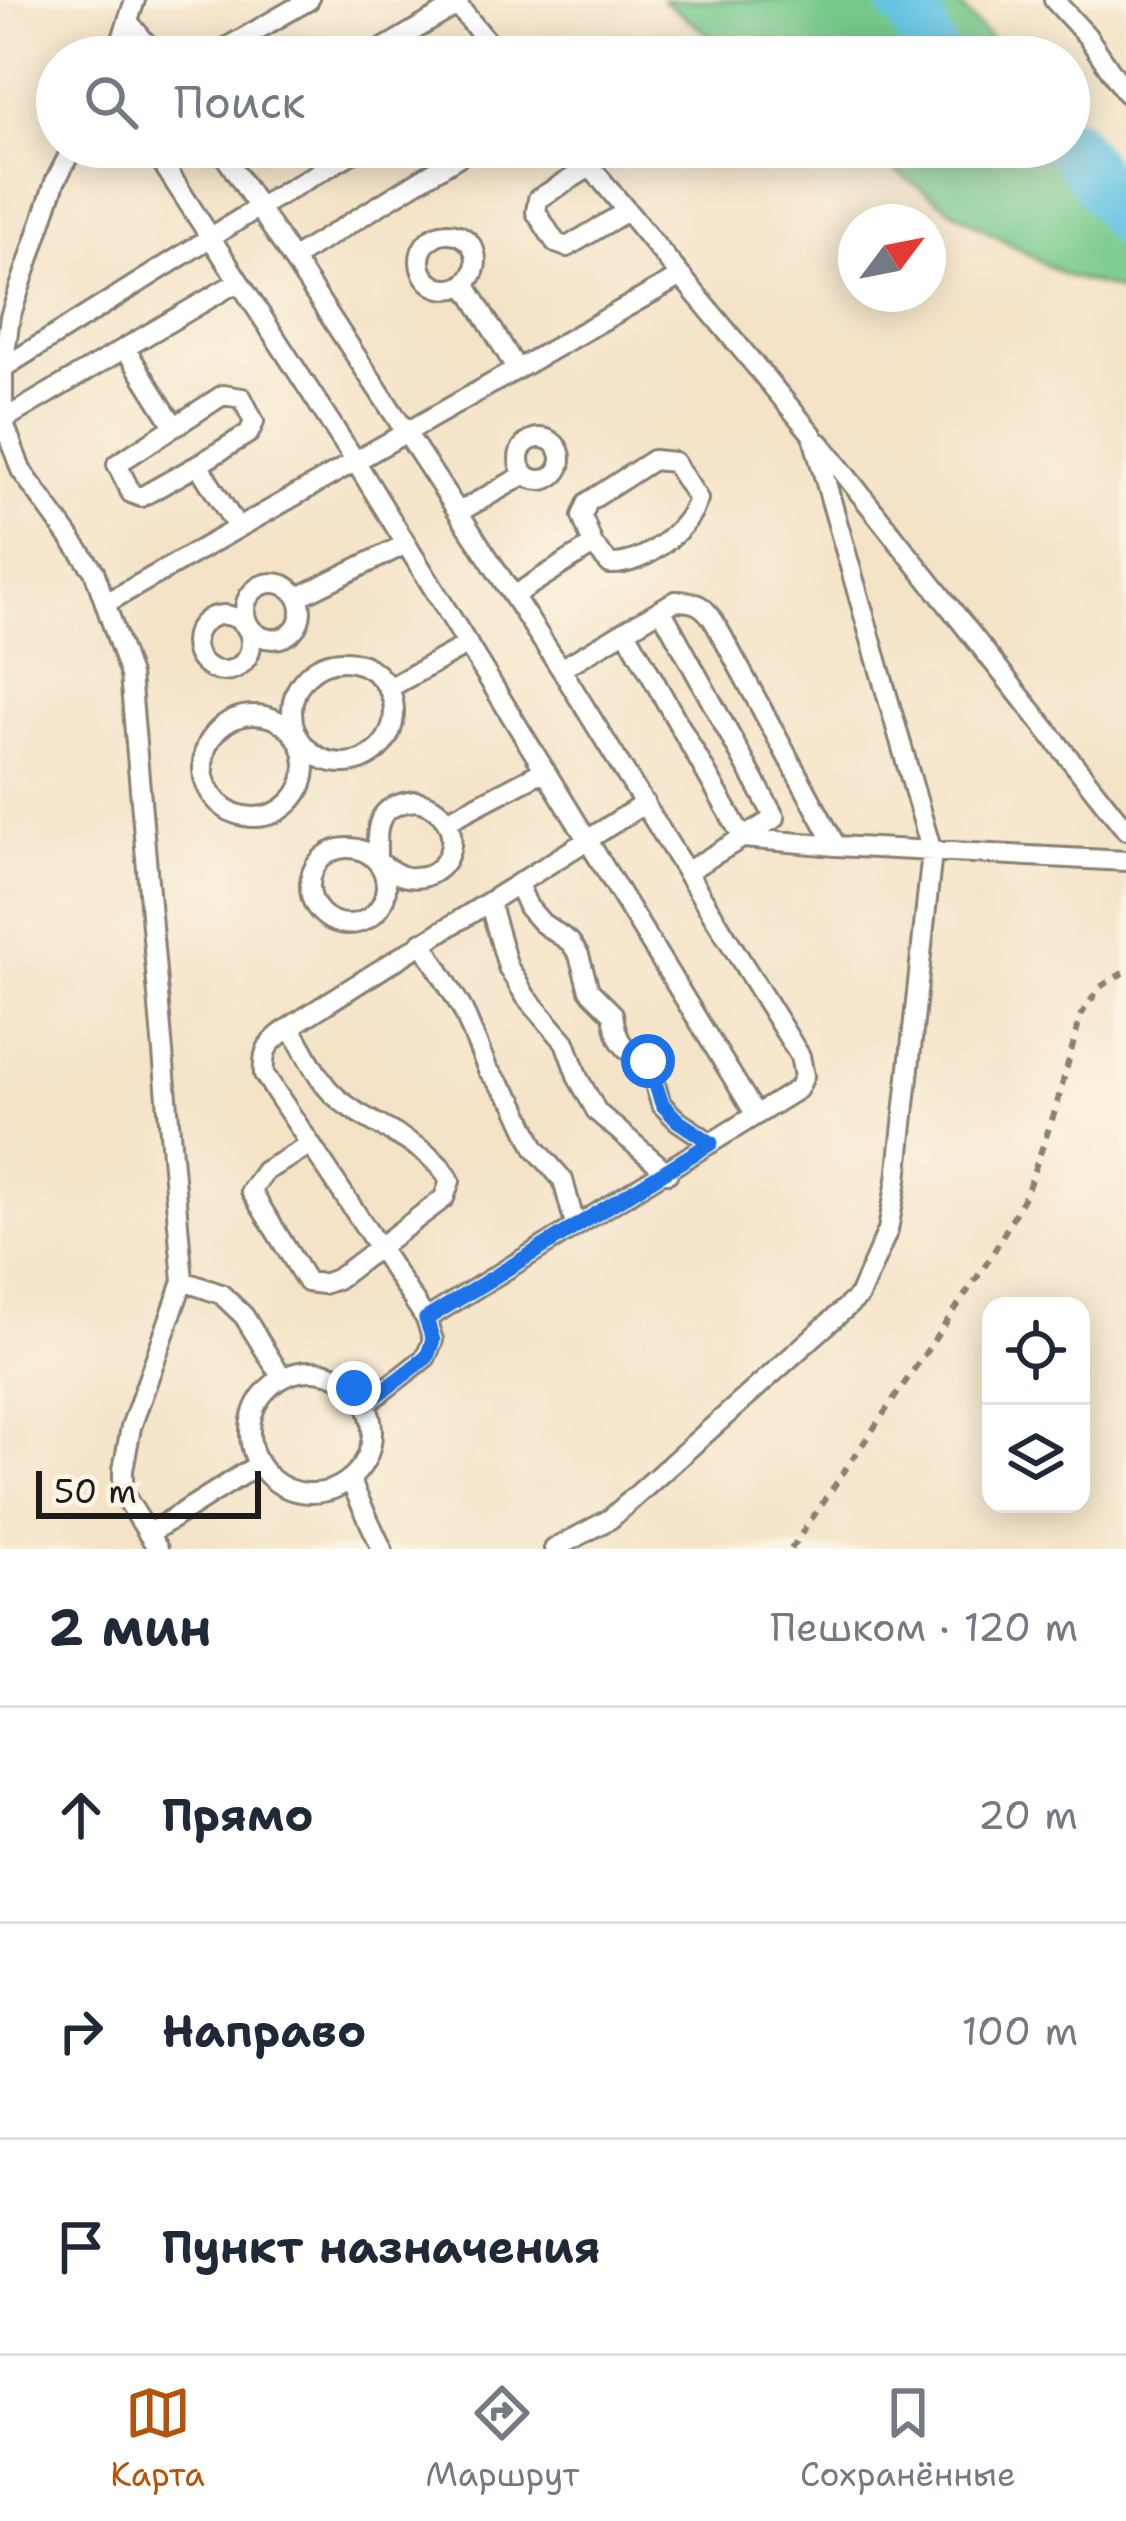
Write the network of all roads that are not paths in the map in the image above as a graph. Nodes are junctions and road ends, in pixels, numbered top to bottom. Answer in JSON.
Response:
{"nodes":[{"id":1,"x":136,"y":0,"type":"edge"},
{"id":2,"x":309,"y":0,"type":"edge"},
{"id":3,"x":1054,"y":0,"type":"edge"},
{"id":4,"x":455,"y":3,"type":"edge"},
{"id":5,"x":128,"y":21,"type":"junction"},
{"id":6,"x":123,"y":36,"type":"edge"},
{"id":7,"x":140,"y":36,"type":"edge"},
{"id":8,"x":246,"y":36,"type":"edge"},
{"id":9,"x":402,"y":36,"type":"edge"},
{"id":10,"x":482,"y":36,"type":"edge"},
{"id":11,"x":1087,"y":36,"type":"edge"},
{"id":12,"x":1090,"y":40,"type":"edge"},
{"id":13,"x":1126,"y":93,"type":"edge"},
{"id":14,"x":63,"y":168,"type":"edge"},
{"id":15,"x":166,"y":168,"type":"edge"},
{"id":16,"x":233,"y":168,"type":"edge"},
{"id":17,"x":327,"y":168,"type":"edge"},
{"id":18,"x":440,"y":168,"type":"edge"},
{"id":19,"x":587,"y":168,"type":"edge"},
{"id":20,"x":592,"y":168,"type":"edge"},
{"id":21,"x":259,"y":207,"type":"junction"},
{"id":22,"x":627,"y":211,"type":"junction"},
{"id":23,"x":212,"y":239,"type":"junction"},
{"id":24,"x":292,"y":259,"type":"junction"},
{"id":25,"x":681,"y":276,"type":"junction"},
{"id":26,"x":239,"y":281,"type":"junction"},
{"id":27,"x":464,"y":284,"type":"dead end"},
{"id":28,"x":125,"y":348,"type":"junction"},
{"id":29,"x":3,"y":368,"type":"edge"},
{"id":30,"x":516,"y":368,"type":"junction"},
{"id":31,"x":3,"y":420,"type":"edge"},
{"id":32,"x":173,"y":424,"type":"junction"},
{"id":33,"x":405,"y":431,"type":"junction"},
{"id":34,"x":812,"y":434,"type":"junction"},
{"id":35,"x":354,"y":460,"type":"junction"},
{"id":36,"x":198,"y":465,"type":"junction"},
{"id":37,"x":524,"y":475,"type":"dead end"},
{"id":38,"x":460,"y":512,"type":"junction"},
{"id":39,"x":237,"y":527,"type":"junction"},
{"id":40,"x":406,"y":544,"type":"junction"},
{"id":41,"x":592,"y":545,"type":"junction"},
{"id":42,"x":513,"y":596,"type":"junction"},
{"id":43,"x":298,"y":598,"type":"junction"},
{"id":44,"x":108,"y":602,"type":"junction"},
{"id":45,"x":661,"y":610,"type":"junction"},
{"id":46,"x":626,"y":631,"type":"junction"},
{"id":47,"x":468,"y":644,"type":"junction"},
{"id":48,"x":562,"y":669,"type":"junction"},
{"id":49,"x":389,"y":688,"type":"junction"},
{"id":50,"x":295,"y":738,"type":"junction"},
{"id":51,"x":545,"y":770,"type":"junction"},
{"id":52,"x":810,"y":798,"type":"junction"},
{"id":53,"x":645,"y":803,"type":"junction"},
{"id":54,"x":776,"y":818,"type":"junction"},
{"id":55,"x":447,"y":821,"type":"junction"},
{"id":56,"x":1126,"y":830,"type":"edge"},
{"id":57,"x":743,"y":838,"type":"junction"},
{"id":58,"x":588,"y":840,"type":"junction"},
{"id":59,"x":836,"y":846,"type":"junction"},
{"id":60,"x":932,"y":852,"type":"junction"},
{"id":61,"x":377,"y":861,"type":"junction"},
{"id":62,"x":1126,"y":861,"type":"edge"},
{"id":63,"x":686,"y":872,"type":"junction"},
{"id":64,"x":518,"y":884,"type":"junction"},
{"id":65,"x":490,"y":904,"type":"junction"},
{"id":66,"x":422,"y":942,"type":"junction"},
{"id":67,"x":290,"y":1027,"type":"junction"},
{"id":68,"x":756,"y":1114,"type":"junction"},
{"id":69,"x":711,"y":1143,"type":"junction"},
{"id":70,"x":309,"y":1146,"type":"junction"},
{"id":71,"x":668,"y":1173,"type":"junction"},
{"id":72,"x":575,"y":1225,"type":"junction"},
{"id":73,"x":377,"y":1245,"type":"junction"},
{"id":74,"x":183,"y":1281,"type":"junction"},
{"id":75,"x":426,"y":1319,"type":"junction"},
{"id":76,"x":282,"y":1378,"type":"junction"},
{"id":77,"x":366,"y":1404,"type":"junction"},
{"id":78,"x":260,"y":1464,"type":"junction"},
{"id":79,"x":350,"y":1480,"type":"junction"},
{"id":80,"x":153,"y":1541,"type":"edge"},
{"id":81,"x":382,"y":1549,"type":"edge"},
{"id":82,"x":554,"y":1549,"type":"edge"}],
"edges":[{"from":1,"to":5,"type":"lane"},
{"from":2,"to":8,"type":"lane"},
{"from":3,"to":11,"type":"lane"},
{"from":4,"to":9,"type":"lane"},
{"from":4,"to":10,"type":"lane"},
{"from":5,"to":6,"type":"lane"},
{"from":5,"to":7,"type":"lane"},
{"from":12,"to":13,"type":"lane"},
{"from":14,"to":29,"type":"lane"},
{"from":15,"to":23,"type":"lane"},
{"from":16,"to":21,"type":"lane"},
{"from":17,"to":21,"type":"lane"},
{"from":18,"to":24,"type":"lane"},
{"from":19,"to":22,"type":"lane"},
{"from":20,"to":22,"type":"lane"},
{"from":21,"to":23,"type":"lane"},
{"from":21,"to":24,"type":"lane"},
{"from":22,"to":25,"type":"lane"},
{"from":23,"to":26,"type":"lane"},
{"from":23,"to":29,"type":"lane"},
{"from":24,"to":33,"type":"lane"},
{"from":25,"to":30,"type":"lane"},
{"from":25,"to":34,"type":"lane"},
{"from":26,"to":28,"type":"lane"},
{"from":26,"to":35,"type":"lane"},
{"from":27,"to":30,"type":"lane"},
{"from":28,"to":31,"type":"lane"},
{"from":28,"to":32,"type":"lane"},
{"from":29,"to":31,"type":"lane"},
{"from":30,"to":33,"type":"lane"},
{"from":31,"to":44,"type":"lane"},
{"from":32,"to":36,"type":"lane"},
{"from":32,"to":36,"type":"lane"},
{"from":33,"to":35,"type":"lane"},
{"from":33,"to":38,"type":"lane"},
{"from":34,"to":56,"type":"lane"},
{"from":34,"to":60,"type":"lane"},
{"from":35,"to":39,"type":"lane"},
{"from":35,"to":40,"type":"lane"},
{"from":36,"to":39,"type":"lane"},
{"from":37,"to":38,"type":"lane"},
{"from":38,"to":42,"type":"lane"},
{"from":39,"to":44,"type":"lane"},
{"from":40,"to":43,"type":"lane"},
{"from":40,"to":47,"type":"lane"},
{"from":41,"to":41,"type":"lane"},
{"from":41,"to":42,"type":"lane"},
{"from":42,"to":48,"type":"lane"},
{"from":43,"to":43,"type":"lane"},
{"from":44,"to":74,"type":"lane"},
{"from":45,"to":46,"type":"lane"},
{"from":45,"to":52,"type":"lane"},
{"from":45,"to":54,"type":"lane"},
{"from":46,"to":48,"type":"lane"},
{"from":46,"to":57,"type":"lane"},
{"from":47,"to":49,"type":"lane"},
{"from":47,"to":51,"type":"lane"},
{"from":48,"to":53,"type":"lane"},
{"from":49,"to":50,"type":"lane"},
{"from":49,"to":50,"type":"lane"},
{"from":50,"to":50,"type":"lane"},
{"from":51,"to":55,"type":"lane"},
{"from":51,"to":58,"type":"lane"},
{"from":52,"to":54,"type":"lane"},
{"from":52,"to":59,"type":"lane"},
{"from":53,"to":58,"type":"lane"},
{"from":53,"to":63,"type":"lane"},
{"from":54,"to":57,"type":"lane"},
{"from":55,"to":61,"type":"lane"},
{"from":55,"to":61,"type":"lane"},
{"from":57,"to":59,"type":"lane"},
{"from":57,"to":63,"type":"lane"},
{"from":58,"to":64,"type":"lane"},
{"from":58,"to":68,"type":"lane"},
{"from":59,"to":60,"type":"lane"},
{"from":60,"to":62,"type":"lane"},
{"from":60,"to":82,"type":"lane"},
{"from":61,"to":61,"type":"lane"},
{"from":63,"to":68,"type":"lane"},
{"from":64,"to":65,"type":"lane"},
{"from":64,"to":69,"type":"lane"},
{"from":65,"to":66,"type":"lane"},
{"from":65,"to":71,"type":"lane"},
{"from":66,"to":67,"type":"lane"},
{"from":66,"to":72,"type":"lane"},
{"from":67,"to":70,"type":"lane"},
{"from":67,"to":73,"type":"lane"},
{"from":68,"to":69,"type":"lane"},
{"from":69,"to":71,"type":"lane"},
{"from":70,"to":73,"type":"lane"},
{"from":70,"to":73,"type":"lane"},
{"from":71,"to":72,"type":"lane"},
{"from":72,"to":75,"type":"lane"},
{"from":73,"to":75,"type":"lane"},
{"from":74,"to":76,"type":"lane"},
{"from":74,"to":80,"type":"lane"},
{"from":75,"to":77,"type":"lane"},
{"from":76,"to":77,"type":"lane"},
{"from":76,"to":78,"type":"lane"},
{"from":77,"to":79,"type":"lane"},
{"from":78,"to":79,"type":"lane"},
{"from":78,"to":80,"type":"lane"},
{"from":79,"to":81,"type":"lane"}]}
